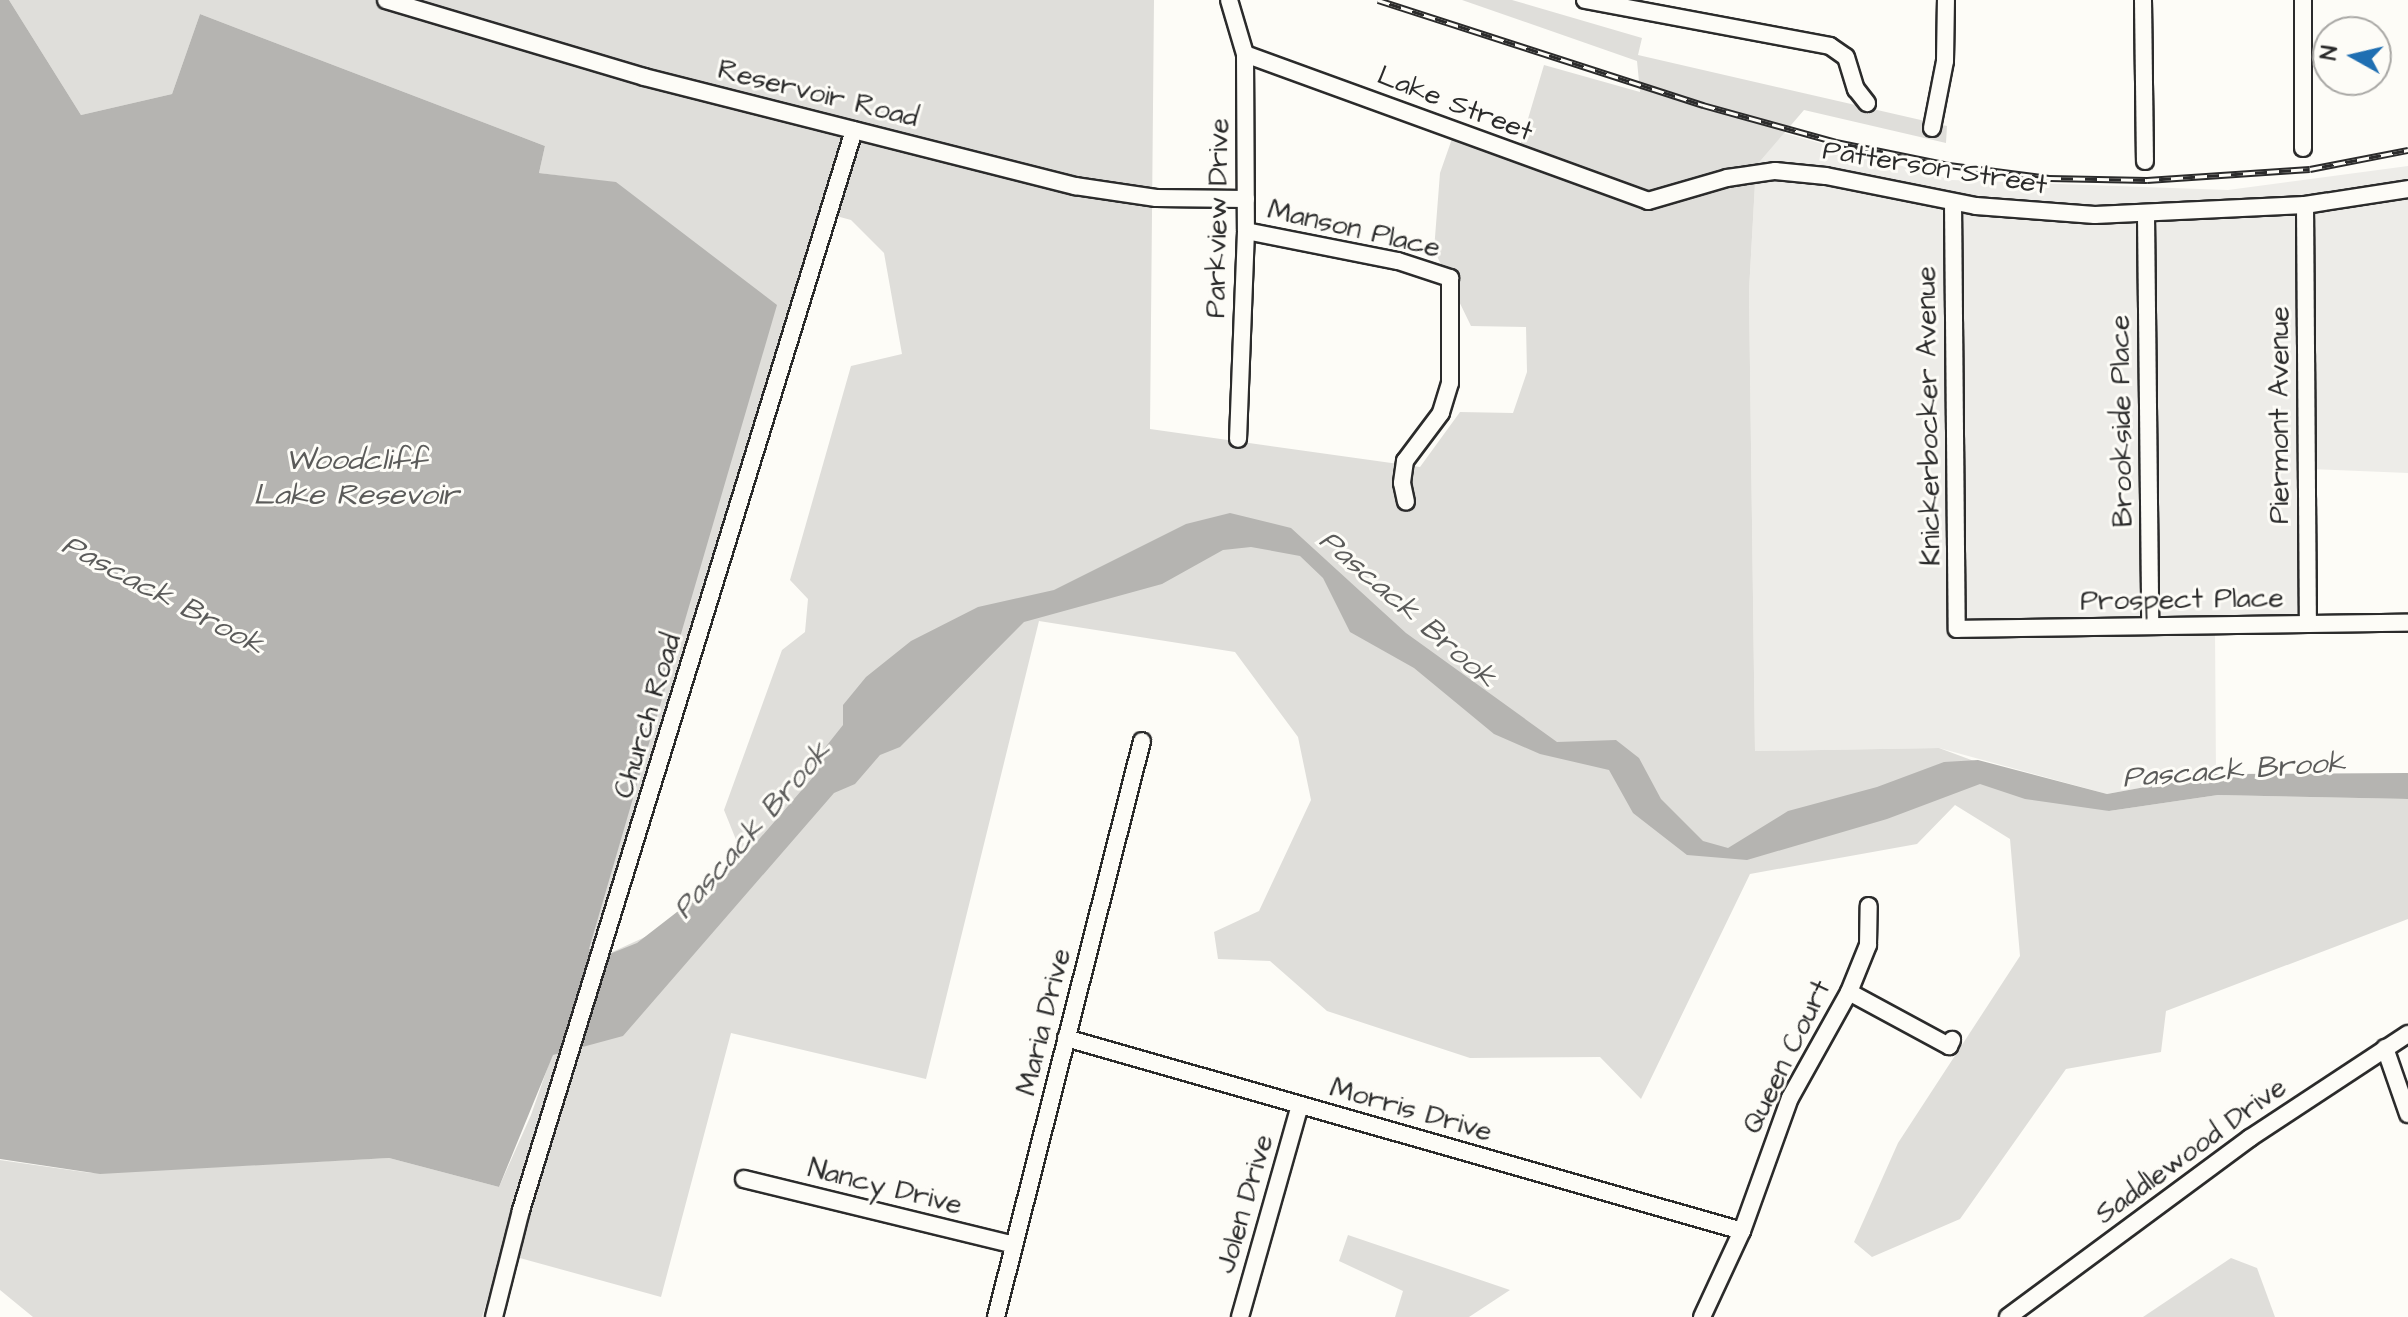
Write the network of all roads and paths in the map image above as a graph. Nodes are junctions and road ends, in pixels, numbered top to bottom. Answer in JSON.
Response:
{"nodes":[{"id":1,"x":386,"y":0,"type":"edge"},
{"id":2,"x":1229,"y":0,"type":"edge"},
{"id":3,"x":1585,"y":0,"type":"edge"},
{"id":4,"x":1946,"y":0,"type":"edge"},
{"id":5,"x":2143,"y":0,"type":"edge"},
{"id":6,"x":2303,"y":0,"type":"edge"},
{"id":7,"x":1245,"y":54,"type":"junction"},
{"id":8,"x":1867,"y":103,"type":"dead end"},
{"id":9,"x":1932,"y":128,"type":"dead end"},
{"id":10,"x":854,"y":130,"type":"junction"},
{"id":11,"x":2303,"y":148,"type":"dead end"},
{"id":12,"x":2145,"y":161,"type":"dead end"},
{"id":13,"x":2408,"y":189,"type":"edge"},
{"id":14,"x":1246,"y":199,"type":"junction"},
{"id":15,"x":1648,"y":201,"type":"joint"},
{"id":16,"x":1953,"y":203,"type":"junction"},
{"id":17,"x":2305,"y":205,"type":"junction"},
{"id":18,"x":2146,"y":215,"type":"junction"},
{"id":19,"x":1246,"y":231,"type":"junction"},
{"id":20,"x":1238,"y":439,"type":"dead end"},
{"id":21,"x":1406,"y":502,"type":"dead end"},
{"id":22,"x":2408,"y":623,"type":"edge"},
{"id":23,"x":2308,"y":624,"type":"junction"},
{"id":24,"x":2150,"y":626,"type":"junction"},
{"id":25,"x":1957,"y":629,"type":"joint"},
{"id":26,"x":1142,"y":741,"type":"dead end"},
{"id":27,"x":1869,"y":906,"type":"dead end"},
{"id":28,"x":1849,"y":992,"type":"junction"},
{"id":29,"x":2408,"y":1034,"type":"edge"},
{"id":30,"x":1066,"y":1038,"type":"junction"},
{"id":31,"x":1952,"y":1040,"type":"dead end"},
{"id":32,"x":2385,"y":1048,"type":"junction"},
{"id":33,"x":1300,"y":1105,"type":"junction"},
{"id":34,"x":2408,"y":1114,"type":"edge"},
{"id":35,"x":744,"y":1179,"type":"dead end"},
{"id":36,"x":1742,"y":1231,"type":"junction"},
{"id":37,"x":1014,"y":1245,"type":"junction"},
{"id":38,"x":494,"y":1317,"type":"edge"},
{"id":39,"x":996,"y":1317,"type":"edge"},
{"id":40,"x":1240,"y":1317,"type":"edge"},
{"id":41,"x":1702,"y":1317,"type":"edge"},
{"id":42,"x":2008,"y":1317,"type":"edge"}],
"edges":[{"from":1,"to":10,"type":"street","name":"Reservoir Road"},
{"from":2,"to":7,"type":"street","name":"Parkview Drive"},
{"from":3,"to":8,"type":"street"},
{"from":4,"to":9,"type":"street"},
{"from":5,"to":12,"type":"street"},
{"from":6,"to":11,"type":"street"},
{"from":7,"to":14,"type":"street","name":"Parkview Drive"},
{"from":7,"to":15,"type":"street","name":"Lake Street"},
{"from":10,"to":14,"type":"street","name":"Reservoir Road"},
{"from":10,"to":38,"type":"street","name":"Church Road"},
{"from":13,"to":17,"type":"street","name":"Patterson Street"},
{"from":14,"to":19,"type":"street","name":"Parkview Drive"},
{"from":15,"to":16,"type":"street","name":"Patterson Street"},
{"from":16,"to":18,"type":"street","name":"Patterson Street"},
{"from":16,"to":25,"type":"street","name":"Knickerbocker Avenue"},
{"from":17,"to":18,"type":"street","name":"Patterson Street"},
{"from":17,"to":23,"type":"street","name":"Piermont Avenue"},
{"from":18,"to":24,"type":"street","name":"Brookside Place"},
{"from":19,"to":20,"type":"street","name":"Parkview Drive"},
{"from":19,"to":21,"type":"street","name":"Manson Place"},
{"from":22,"to":23,"type":"street","name":"Prospect Place"},
{"from":23,"to":24,"type":"street","name":"Prospect Place"},
{"from":24,"to":25,"type":"street","name":"Prospect Place"},
{"from":26,"to":30,"type":"street","name":"Maria Drive"},
{"from":27,"to":28,"type":"street","name":"Queen Court"},
{"from":28,"to":31,"type":"street"},
{"from":28,"to":36,"type":"street","name":"Queen Court"},
{"from":29,"to":32,"type":"street","name":"Saddlewood Drive"},
{"from":30,"to":33,"type":"street","name":"Morris Drive"},
{"from":30,"to":37,"type":"street","name":"Maria Drive"},
{"from":32,"to":34,"type":"street"},
{"from":32,"to":42,"type":"street","name":"Saddlewood Drive"},
{"from":33,"to":36,"type":"street","name":"Morris Drive"},
{"from":33,"to":40,"type":"street","name":"Jolen Drive"},
{"from":35,"to":37,"type":"street","name":"Nancy Drive"},
{"from":36,"to":41,"type":"street","name":"Queen Court"},
{"from":37,"to":39,"type":"street","name":"Maria Drive"}]}
